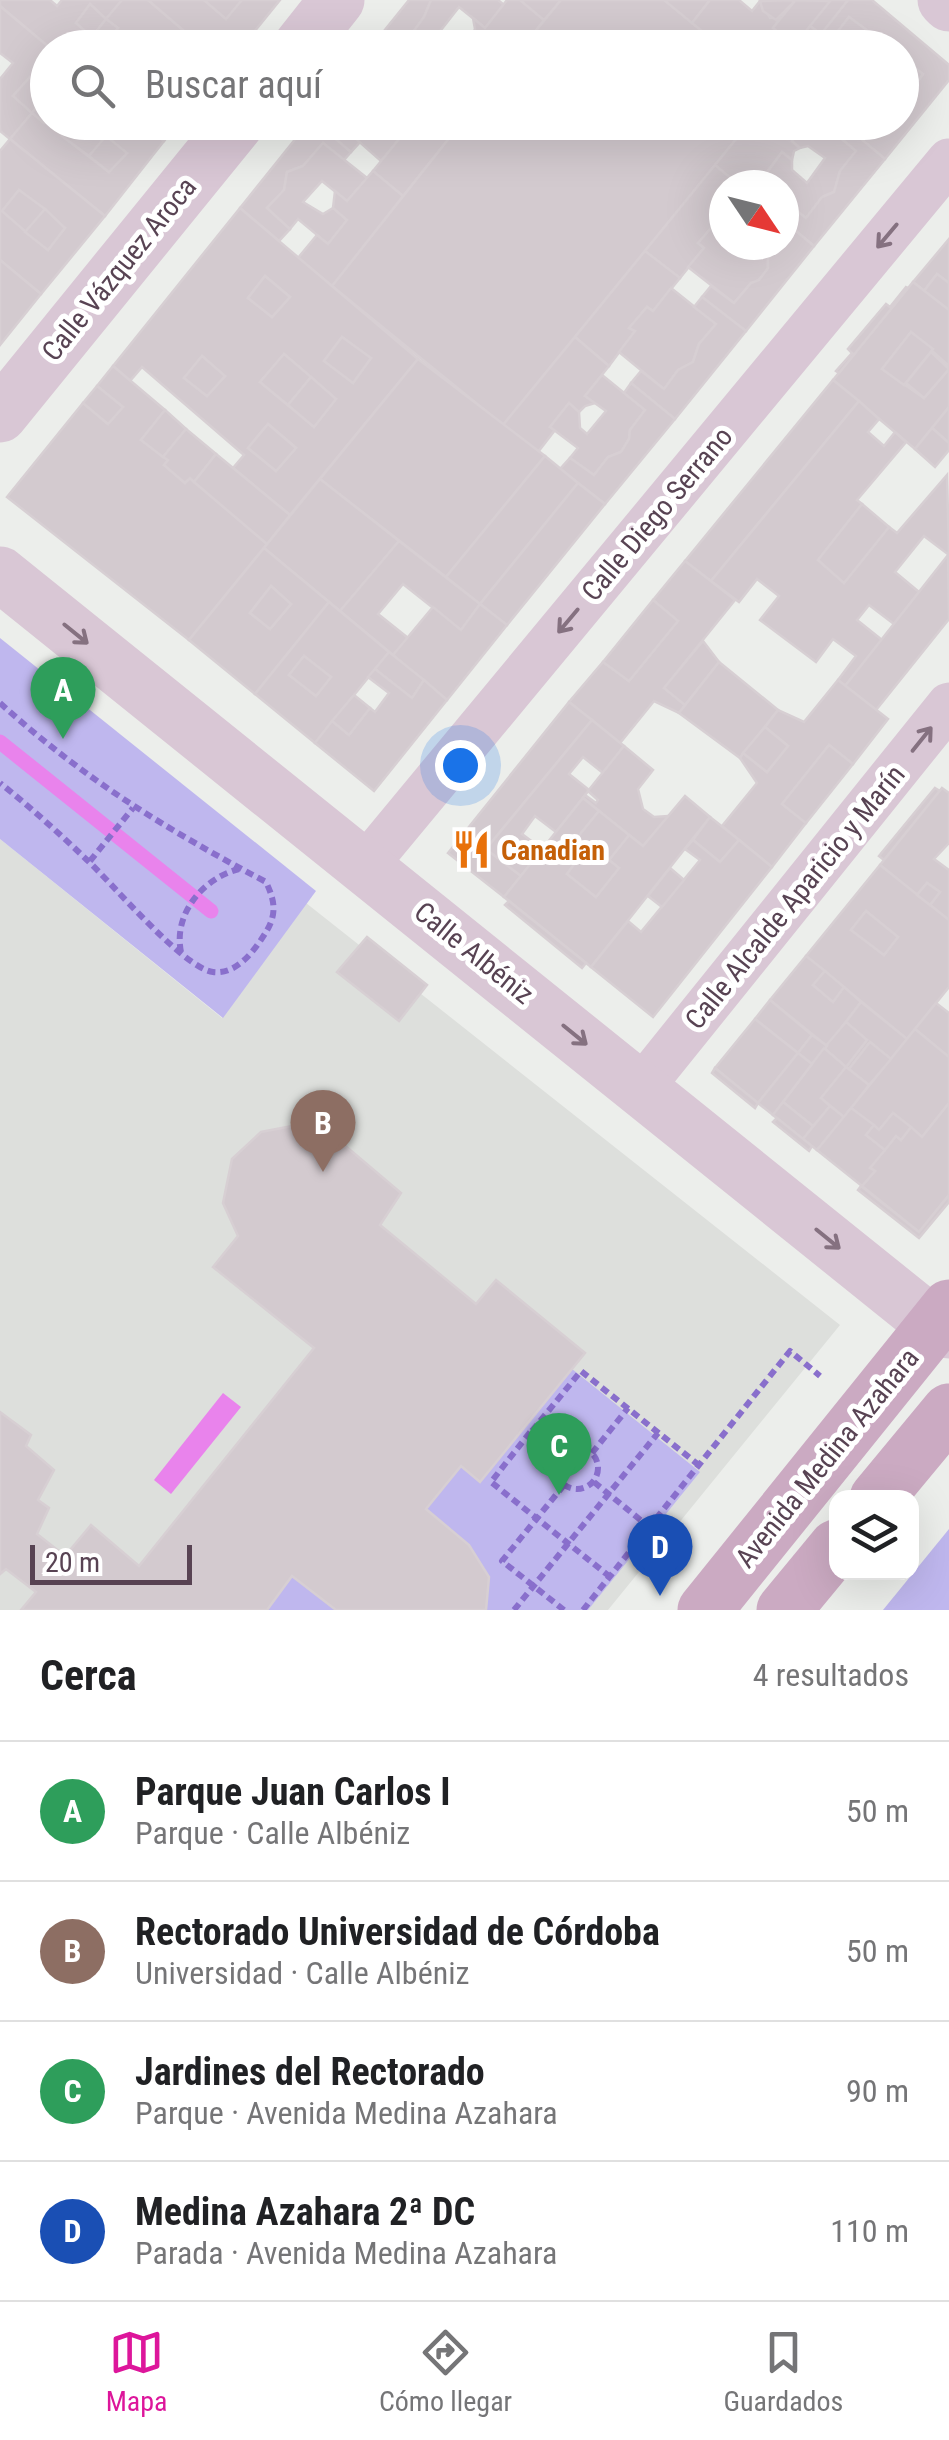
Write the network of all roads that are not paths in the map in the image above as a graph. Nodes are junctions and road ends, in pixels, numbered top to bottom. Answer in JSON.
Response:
{"nodes":[{"id":1,"x":337,"y":0,"type":"edge"},
{"id":2,"x":313,"y":30,"type":"edge"},
{"id":3,"x":223,"y":140,"type":"edge"},
{"id":4,"x":949,"y":161,"type":"edge"},
{"id":5,"x":0,"y":415,"type":"edge"},
{"id":6,"x":0,"y":574,"type":"edge"},
{"id":7,"x":949,"y":705,"type":"edge"},
{"id":8,"x":365,"y":866,"type":"junction"},
{"id":9,"x":641,"y":1088,"type":"junction"},
{"id":10,"x":944,"y":1321,"type":"edge"},
{"id":11,"x":949,"y":1411,"type":"edge"},
{"id":12,"x":884,"y":1490,"type":"edge"},
{"id":13,"x":829,"y":1555,"type":"edge"},
{"id":14,"x":705,"y":1610,"type":"edge"},
{"id":15,"x":784,"y":1610,"type":"edge"}],
"edges":[{"from":1,"to":2,"type":"street"},
{"from":3,"to":5,"type":"street","name":"Calle Vázquez Aroca"},
{"from":4,"to":8,"type":"street","name":"Calle Diego Serrano","one_way":true},
{"from":6,"to":8,"type":"street","name":"Calle Albéniz","one_way":true},
{"from":9,"to":7,"type":"street","name":"Calle Alcalde Aparicio y Marín","one_way":true},
{"from":8,"to":9,"type":"street","name":"Calle Albéniz","one_way":true},
{"from":9,"to":10,"type":"street","name":"Calle Albéniz","one_way":true},
{"from":10,"to":14,"type":"main road","name":"Avenida Medina Azahara"},
{"from":11,"to":12,"type":"main road"},
{"from":13,"to":15,"type":"main road"}]}
